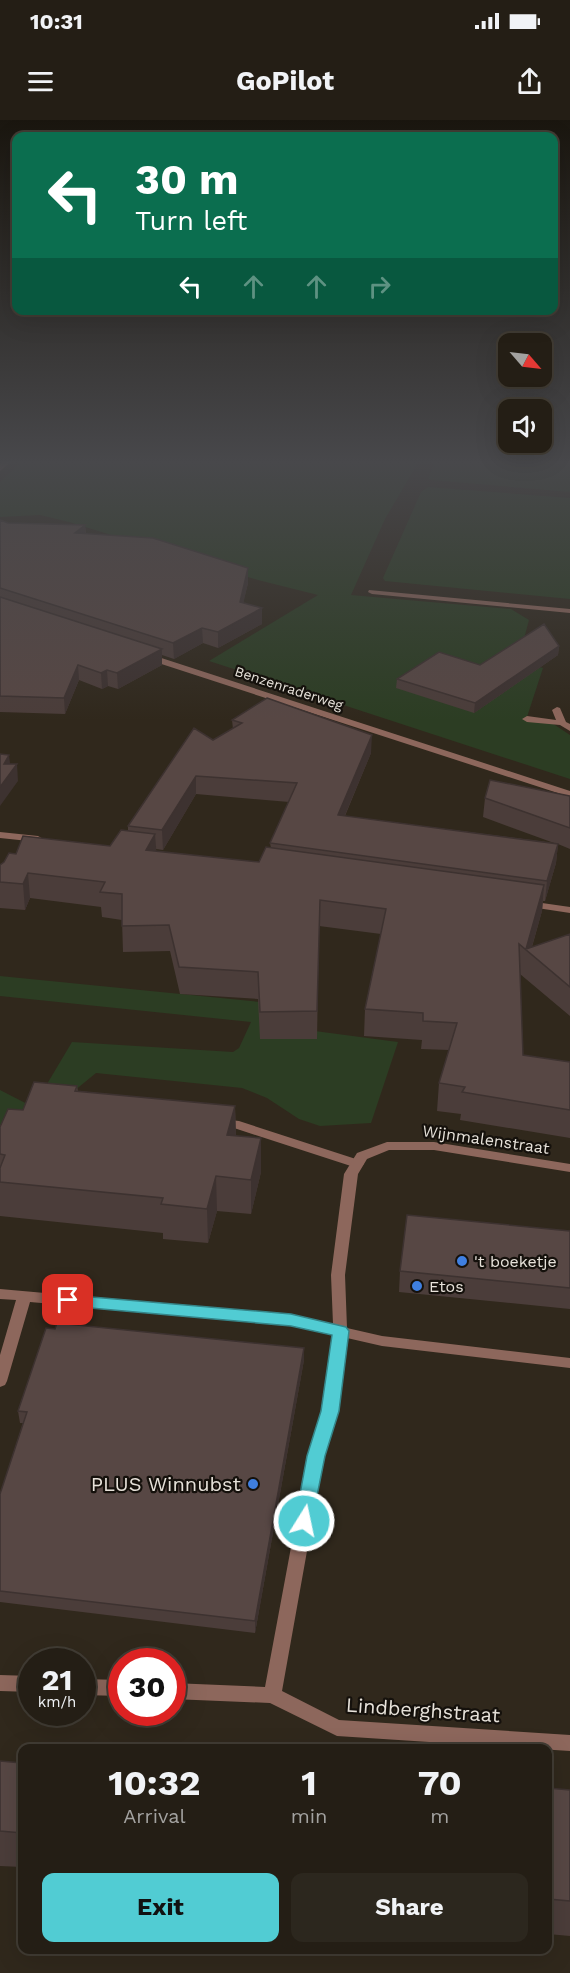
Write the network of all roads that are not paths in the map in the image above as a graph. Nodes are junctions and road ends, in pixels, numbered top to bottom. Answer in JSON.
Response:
{"nodes":[{"id":1,"x":372,"y":592,"type":"dead end"},
{"id":2,"x":570,"y":611,"type":"edge"},
{"id":3,"x":132,"y":651,"type":"edge"},
{"id":4,"x":557,"y":710,"type":"dead end"},
{"id":5,"x":527,"y":719,"type":"dead end"},
{"id":6,"x":566,"y":725,"type":"edge"},
{"id":7,"x":570,"y":794,"type":"edge"},
{"id":8,"x":0,"y":835,"type":"edge"},
{"id":9,"x":48,"y":840,"type":"edge"},
{"id":10,"x":516,"y":902,"type":"edge"},
{"id":11,"x":570,"y":910,"type":"edge"},
{"id":12,"x":212,"y":1122,"type":"edge"},
{"id":13,"x":357,"y":1164,"type":"junction"},
{"id":14,"x":570,"y":1168,"type":"edge"},
{"id":15,"x":0,"y":1294,"type":"edge"},
{"id":16,"x":24,"y":1296,"type":"junction"},
{"id":17,"x":340,"y":1331,"type":"junction"},
{"id":18,"x":570,"y":1363,"type":"edge"},
{"id":19,"x":0,"y":1381,"type":"edge"},
{"id":20,"x":0,"y":1683,"type":"edge"},
{"id":21,"x":18,"y":1684,"type":"edge"},
{"id":22,"x":186,"y":1692,"type":"edge"},
{"id":23,"x":272,"y":1695,"type":"junction"},
{"id":24,"x":570,"y":1743,"type":"edge"}],
"edges":[{"from":1,"to":2,"type":"street"},
{"from":3,"to":7,"type":"street","name":"Benzenraderweg"},
{"from":4,"to":6,"type":"street"},
{"from":5,"to":6,"type":"street"},
{"from":8,"to":9,"type":"street"},
{"from":10,"to":11,"type":"street"},
{"from":12,"to":13,"type":"street"},
{"from":13,"to":14,"type":"street","name":"Wijnmalenstraat"},
{"from":13,"to":17,"type":"street"},
{"from":15,"to":16,"type":"street"},
{"from":16,"to":17,"type":"street"},
{"from":16,"to":19,"type":"street"},
{"from":17,"to":18,"type":"street"},
{"from":17,"to":23,"type":"street"},
{"from":20,"to":21,"type":"street"},
{"from":22,"to":23,"type":"street","name":"Lindberghstraat"},
{"from":23,"to":24,"type":"street","name":"Lindberghstraat"}]}
